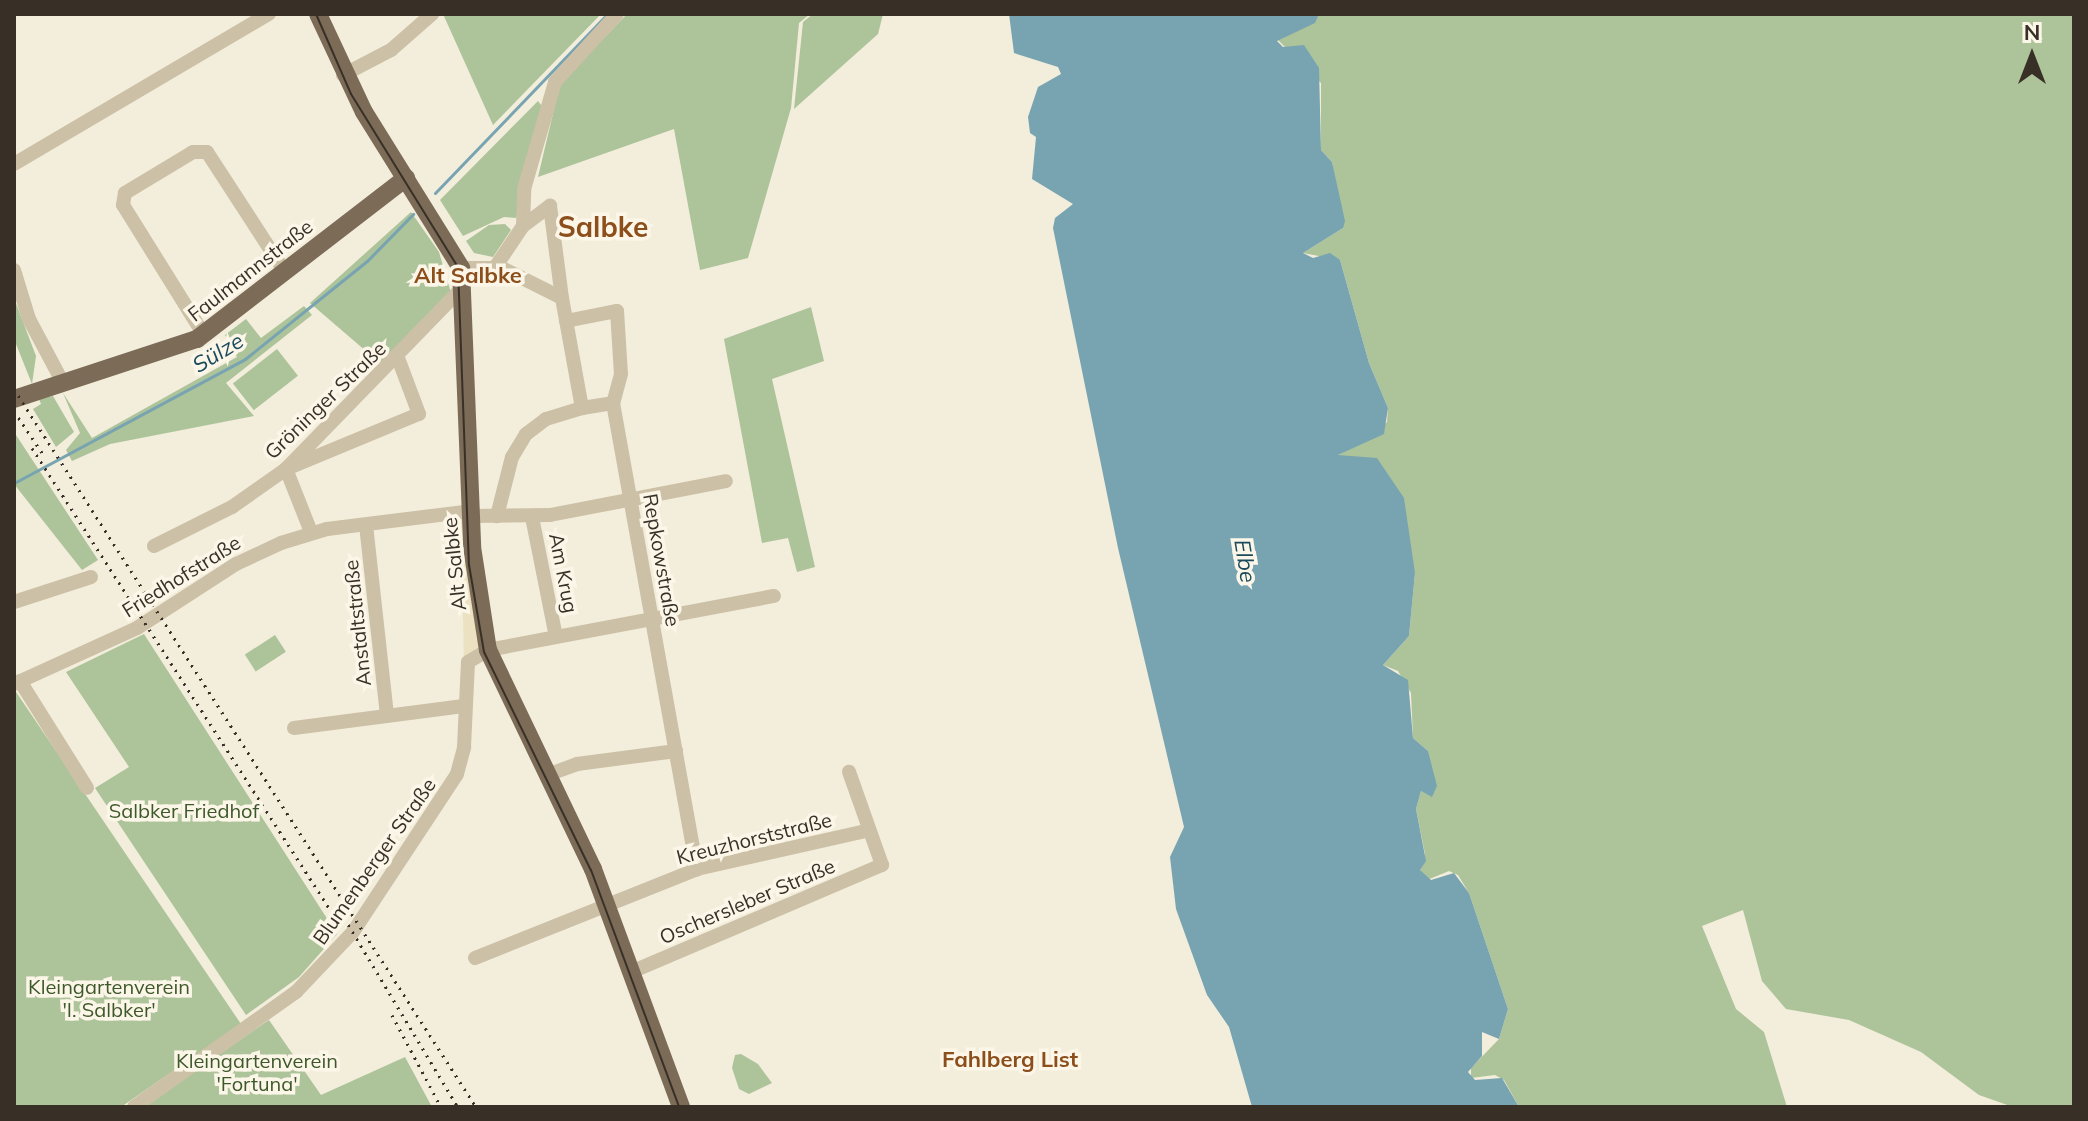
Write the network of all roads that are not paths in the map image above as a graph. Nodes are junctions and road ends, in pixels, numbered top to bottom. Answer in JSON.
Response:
{"nodes":[{"id":1,"x":269,"y":14,"type":"edge"},
{"id":2,"x":318,"y":14,"type":"edge"},
{"id":3,"x":432,"y":14,"type":"edge"},
{"id":4,"x":617,"y":14,"type":"edge"},
{"id":5,"x":343,"y":75,"type":"junction"},
{"id":6,"x":14,"y":164,"type":"edge"},
{"id":7,"x":406,"y":178,"type":"junction"},
{"id":8,"x":523,"y":226,"type":"junction"},
{"id":9,"x":496,"y":266,"type":"junction"},
{"id":10,"x":14,"y":270,"type":"edge"},
{"id":11,"x":285,"y":272,"type":"junction"},
{"id":12,"x":462,"y":277,"type":"junction"},
{"id":13,"x":562,"y":298,"type":"junction"},
{"id":14,"x":566,"y":321,"type":"junction"},
{"id":15,"x":204,"y":335,"type":"junction"},
{"id":16,"x":398,"y":358,"type":"junction"},
{"id":17,"x":63,"y":383,"type":"junction"},
{"id":18,"x":14,"y":399,"type":"edge"},
{"id":19,"x":613,"y":403,"type":"junction"},
{"id":20,"x":582,"y":408,"type":"junction"},
{"id":21,"x":286,"y":469,"type":"junction"},
{"id":22,"x":726,"y":481,"type":"dead end"},
{"id":23,"x":631,"y":501,"type":"junction"},
{"id":24,"x":471,"y":514,"type":"junction"},
{"id":25,"x":497,"y":516,"type":"junction"},
{"id":26,"x":532,"y":517,"type":"junction"},
{"id":27,"x":366,"y":525,"type":"junction"},
{"id":28,"x":311,"y":532,"type":"junction"},
{"id":29,"x":154,"y":546,"type":"dead end"},
{"id":30,"x":91,"y":577,"type":"dead end"},
{"id":31,"x":774,"y":596,"type":"dead end"},
{"id":32,"x":14,"y":602,"type":"edge"},
{"id":33,"x":652,"y":621,"type":"junction"},
{"id":34,"x":556,"y":637,"type":"junction"},
{"id":35,"x":488,"y":650,"type":"junction"},
{"id":36,"x":17,"y":682,"type":"edge"},
{"id":37,"x":464,"y":706,"type":"junction"},
{"id":38,"x":387,"y":716,"type":"junction"},
{"id":39,"x":294,"y":728,"type":"dead end"},
{"id":40,"x":676,"y":751,"type":"junction"},
{"id":41,"x":849,"y":772,"type":"dead end"},
{"id":42,"x":547,"y":775,"type":"junction"},
{"id":43,"x":87,"y":788,"type":"dead end"},
{"id":44,"x":866,"y":831,"type":"junction"},
{"id":45,"x":697,"y":869,"type":"junction"},
{"id":46,"x":607,"y":903,"type":"junction"},
{"id":47,"x":475,"y":958,"type":"dead end"},
{"id":48,"x":631,"y":972,"type":"junction"},
{"id":49,"x":134,"y":1107,"type":"edge"},
{"id":50,"x":681,"y":1107,"type":"edge"}],
"edges":[{"from":1,"to":6,"type":"street"},
{"from":2,"to":5,"type":"main road","name":"Alt Salbke"},
{"from":3,"to":5,"type":"street"},
{"from":4,"to":8,"type":"street"},
{"from":5,"to":7,"type":"main road","name":"Alt Salbke"},
{"from":7,"to":11,"type":"main road","name":"Faulmannstraße"},
{"from":7,"to":12,"type":"main road","name":"Alt Salbke"},
{"from":8,"to":9,"type":"street"},
{"from":8,"to":13,"type":"street"},
{"from":9,"to":12,"type":"street"},
{"from":9,"to":13,"type":"street"},
{"from":10,"to":17,"type":"street"},
{"from":11,"to":15,"type":"main road","name":"Faulmannstraße"},
{"from":11,"to":15,"type":"street"},
{"from":12,"to":16,"type":"street","name":"Gröninger Straße"},
{"from":12,"to":24,"type":"main road","name":"Alt Salbke"},
{"from":13,"to":14,"type":"street"},
{"from":14,"to":19,"type":"street","name":"Repkowstraße"},
{"from":14,"to":20,"type":"street"},
{"from":15,"to":17,"type":"main road","name":"Faulmannstraße"},
{"from":16,"to":21,"type":"street","name":"Gröninger Straße"},
{"from":16,"to":21,"type":"street"},
{"from":17,"to":18,"type":"main road","name":"Faulmannstraße"},
{"from":19,"to":20,"type":"street"},
{"from":19,"to":23,"type":"street","name":"Repkowstraße"},
{"from":20,"to":25,"type":"street"},
{"from":21,"to":28,"type":"street"},
{"from":21,"to":29,"type":"street","name":"Gröninger Straße"},
{"from":22,"to":23,"type":"street","name":"Friedhofstraße"},
{"from":23,"to":26,"type":"street","name":"Friedhofstraße"},
{"from":23,"to":33,"type":"street","name":"Repkowstraße"},
{"from":24,"to":25,"type":"street","name":"Friedhofstraße"},
{"from":24,"to":27,"type":"street","name":"Friedhofstraße"},
{"from":24,"to":35,"type":"main road","name":"Alt Salbke"},
{"from":25,"to":26,"type":"street","name":"Friedhofstraße"},
{"from":26,"to":34,"type":"street","name":"Am Krug"},
{"from":27,"to":28,"type":"street","name":"Friedhofstraße"},
{"from":27,"to":38,"type":"street","name":"Anstaltstraße"},
{"from":28,"to":36,"type":"street","name":"Friedhofstraße"},
{"from":30,"to":32,"type":"street"},
{"from":31,"to":33,"type":"street"},
{"from":33,"to":34,"type":"street"},
{"from":33,"to":40,"type":"street","name":"Repkowstraße"},
{"from":34,"to":35,"type":"street"},
{"from":35,"to":37,"type":"street","name":"Blumenberger Straße"},
{"from":35,"to":42,"type":"main road","name":"Alt Salbke"},
{"from":36,"to":43,"type":"street"},
{"from":37,"to":38,"type":"street"},
{"from":37,"to":49,"type":"street","name":"Blumenberger Straße"},
{"from":38,"to":39,"type":"street"},
{"from":40,"to":42,"type":"street"},
{"from":40,"to":45,"type":"street","name":"Repkowstraße"},
{"from":41,"to":44,"type":"street"},
{"from":42,"to":46,"type":"main road","name":"Alt Salbke"},
{"from":44,"to":45,"type":"street","name":"Kreuzhorststraße"},
{"from":44,"to":48,"type":"street","name":"Oschersleber Straße"},
{"from":45,"to":46,"type":"street","name":"Kreuzhorststraße"},
{"from":46,"to":47,"type":"street","name":"Kreuzhorststraße"},
{"from":46,"to":48,"type":"main road","name":"Alt Salbke"},
{"from":48,"to":50,"type":"main road","name":"Alt Salbke"}]}
